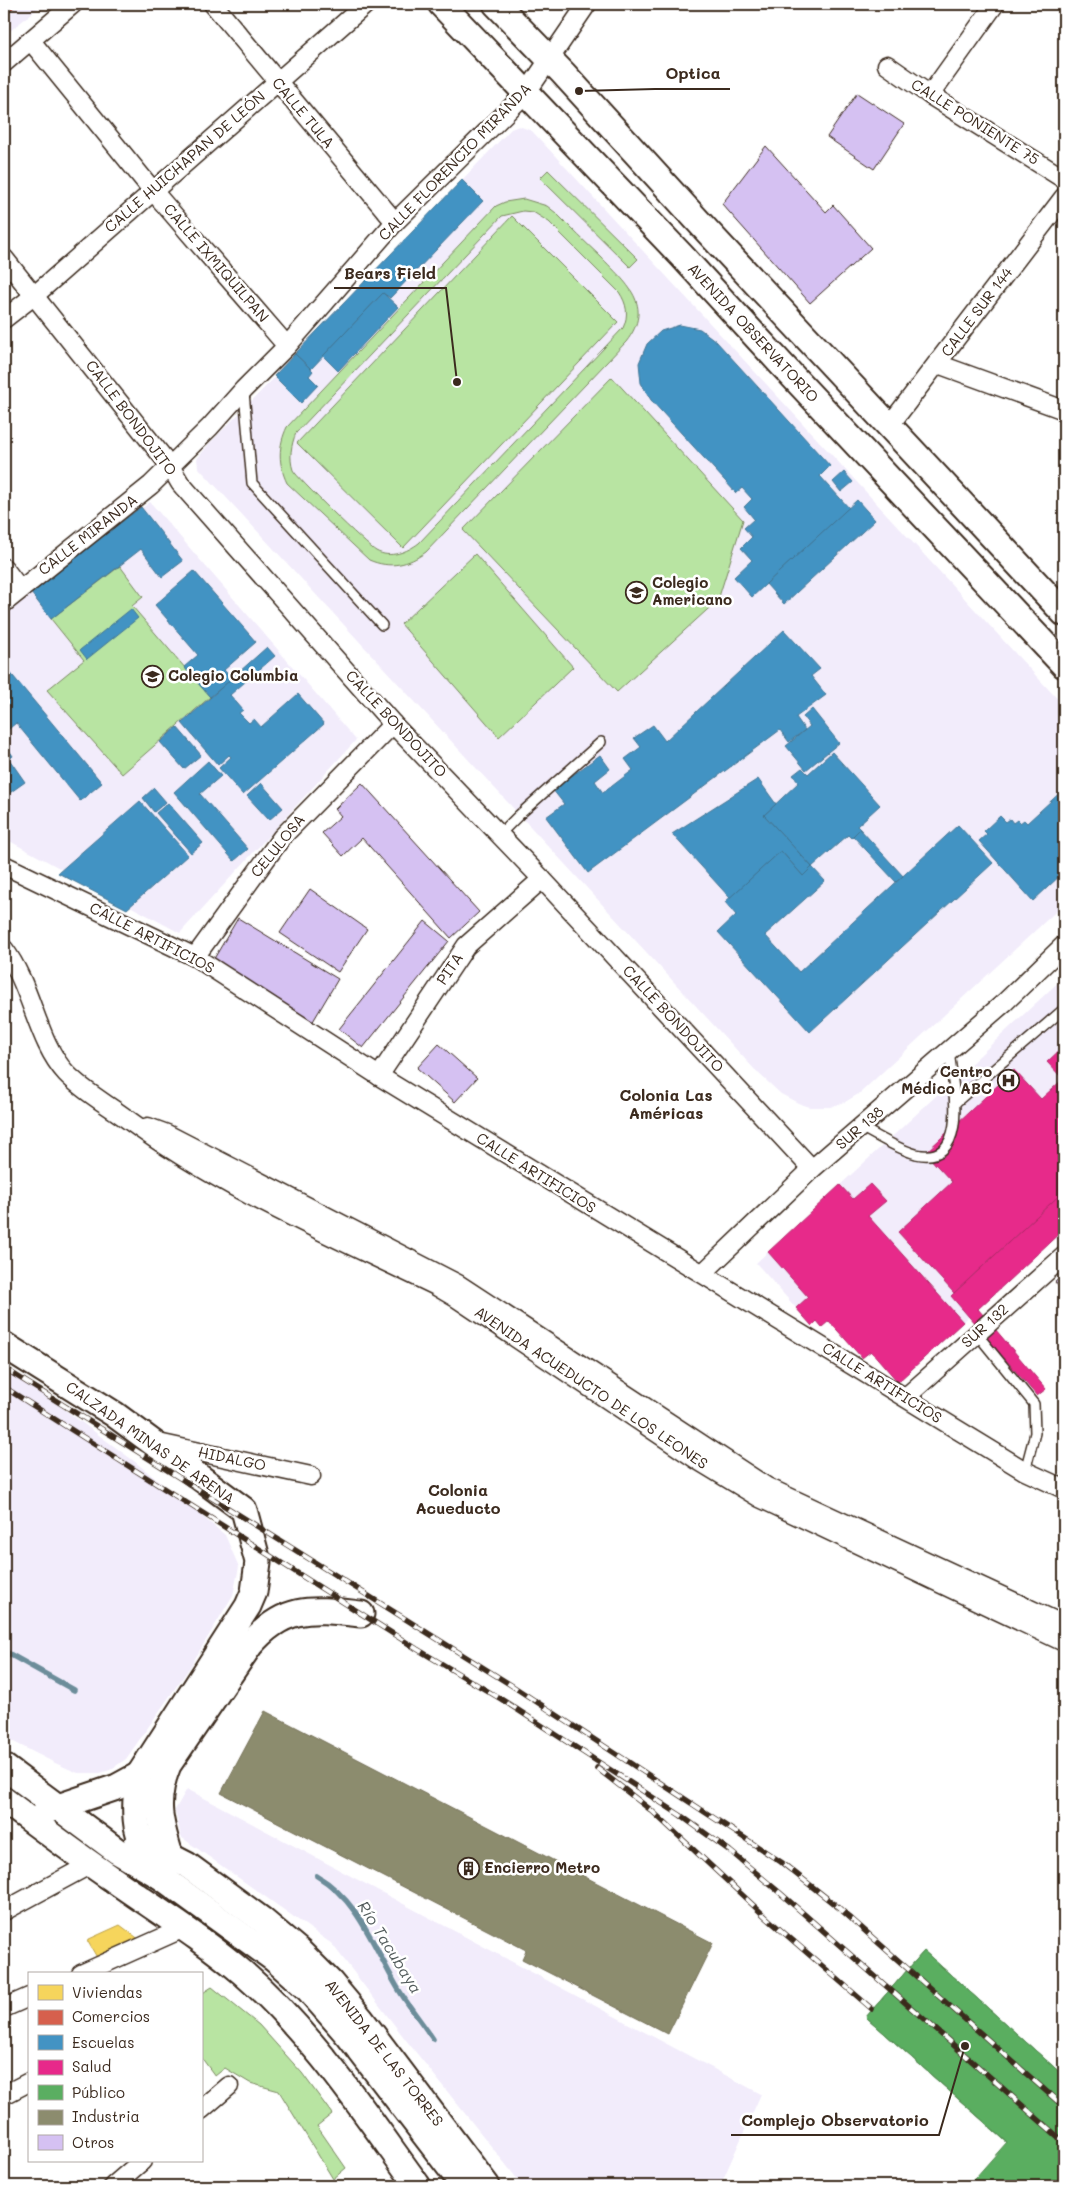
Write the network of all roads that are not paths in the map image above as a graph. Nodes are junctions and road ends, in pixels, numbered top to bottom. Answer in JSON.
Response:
{"nodes":[{"id":1,"x":73,"y":4,"type":"edge"},
{"id":2,"x":213,"y":4,"type":"edge"},
{"id":3,"x":366,"y":4,"type":"edge"},
{"id":4,"x":441,"y":4,"type":"edge"},
{"id":5,"x":496,"y":4,"type":"edge"},
{"id":6,"x":587,"y":4,"type":"edge"},
{"id":7,"x":995,"y":4,"type":"edge"},
{"id":8,"x":31,"y":41,"type":"junction"},
{"id":9,"x":548,"y":58,"type":"junction"},
{"id":10,"x":4,"y":62,"type":"edge"},
{"id":11,"x":887,"y":65,"type":"dead end"},
{"id":12,"x":276,"y":82,"type":"junction"},
{"id":13,"x":527,"y":92,"type":"junction"},
{"id":14,"x":930,"y":95,"type":"junction"},
{"id":15,"x":1064,"y":179,"type":"edge"},
{"id":16,"x":153,"y":191,"type":"junction"},
{"id":17,"x":1064,"y":197,"type":"edge"},
{"id":18,"x":395,"y":222,"type":"junction"},
{"id":19,"x":708,"y":232,"type":"junction"},
{"id":20,"x":681,"y":255,"type":"junction"},
{"id":21,"x":4,"y":258,"type":"edge"},
{"id":22,"x":35,"y":295,"type":"junction"},
{"id":23,"x":4,"y":320,"type":"edge"},
{"id":24,"x":287,"y":346,"type":"junction"},
{"id":25,"x":938,"y":364,"type":"junction"},
{"id":26,"x":244,"y":389,"type":"junction"},
{"id":27,"x":1064,"y":410,"type":"edge"},
{"id":28,"x":889,"y":426,"type":"junction"},
{"id":29,"x":170,"y":466,"type":"junction"},
{"id":30,"x":4,"y":568,"type":"edge"},
{"id":31,"x":20,"y":589,"type":"junction"},
{"id":32,"x":4,"y":603,"type":"edge"},
{"id":33,"x":1064,"y":613,"type":"edge"},
{"id":34,"x":382,"y":625,"type":"dead end"},
{"id":35,"x":1064,"y":665,"type":"edge"},
{"id":36,"x":393,"y":724,"type":"junction"},
{"id":37,"x":601,"y":742,"type":"dead end"},
{"id":38,"x":500,"y":835,"type":"junction"},
{"id":39,"x":4,"y":865,"type":"edge"},
{"id":40,"x":542,"y":879,"type":"junction"},
{"id":41,"x":1064,"y":945,"type":"edge"},
{"id":42,"x":4,"y":949,"type":"edge"},
{"id":43,"x":195,"y":957,"type":"junction"},
{"id":44,"x":1064,"y":1009,"type":"edge"},
{"id":45,"x":949,"y":1050,"type":"junction"},
{"id":46,"x":379,"y":1076,"type":"junction"},
{"id":47,"x":955,"y":1103,"type":"junction"},
{"id":48,"x":126,"y":1119,"type":"junction"},
{"id":49,"x":860,"y":1127,"type":"junction"},
{"id":50,"x":812,"y":1169,"type":"junction"},
{"id":51,"x":1064,"y":1256,"type":"edge"},
{"id":52,"x":703,"y":1273,"type":"junction"},
{"id":53,"x":977,"y":1334,"type":"junction"},
{"id":54,"x":4,"y":1345,"type":"edge"},
{"id":55,"x":906,"y":1397,"type":"junction"},
{"id":56,"x":153,"y":1442,"type":"junction"},
{"id":57,"x":1025,"y":1471,"type":"junction"},
{"id":58,"x":311,"y":1476,"type":"dead end"},
{"id":59,"x":1064,"y":1489,"type":"edge"},
{"id":60,"x":361,"y":1614,"type":"dead end"},
{"id":61,"x":1064,"y":1625,"type":"edge"},
{"id":62,"x":1064,"y":1642,"type":"edge"},
{"id":63,"x":4,"y":1767,"type":"edge"},
{"id":64,"x":138,"y":1775,"type":"junction"},
{"id":65,"x":11,"y":1808,"type":"edge"},
{"id":66,"x":58,"y":1808,"type":"junction"},
{"id":67,"x":142,"y":1846,"type":"junction"},
{"id":68,"x":118,"y":1850,"type":"junction"},
{"id":69,"x":91,"y":1864,"type":"junction"},
{"id":70,"x":165,"y":1865,"type":"junction"},
{"id":71,"x":4,"y":1911,"type":"edge"},
{"id":72,"x":184,"y":1928,"type":"junction"},
{"id":73,"x":85,"y":1972,"type":"edge"},
{"id":74,"x":28,"y":1997,"type":"edge"},
{"id":75,"x":6,"y":2002,"type":"edge"},
{"id":76,"x":28,"y":2083,"type":"edge"},
{"id":77,"x":229,"y":2086,"type":"dead end"},
{"id":78,"x":4,"y":2095,"type":"edge"},
{"id":79,"x":202,"y":2109,"type":"edge"},
{"id":80,"x":141,"y":2162,"type":"edge"},
{"id":81,"x":112,"y":2186,"type":"edge"},
{"id":82,"x":418,"y":2186,"type":"edge"},
{"id":83,"x":464,"y":2186,"type":"edge"},
{"id":84,"x":487,"y":2186,"type":"edge"}],
"edges":[{"from":1,"to":8,"type":"street"},
{"from":2,"to":12,"type":"street","name":"CALLE TULA"},
{"from":3,"to":12,"type":"street","name":"CALLE HUICHAPAN DE LEÓN"},
{"from":4,"to":13,"type":"street","name":"AVENIDA OBSERVATORIO"},
{"from":5,"to":9,"type":"street"},
{"from":6,"to":9,"type":"street","name":"CALLE FLORENCIO MIRANDA"},
{"from":7,"to":14,"type":"street"},
{"from":8,"to":10,"type":"street"},
{"from":8,"to":16,"type":"street","name":"CALLE IXMIQUILPAN"},
{"from":9,"to":13,"type":"street","name":"CALLE FLORENCIO MIRANDA"},
{"from":9,"to":19,"type":"street"},
{"from":11,"to":14,"type":"street","name":"CALLE PONIENTE 75"},
{"from":12,"to":16,"type":"street","name":"CALLE HUICHAPAN DE LEÓN"},
{"from":12,"to":18,"type":"street","name":"CALLE TULA"},
{"from":13,"to":18,"type":"street","name":"CALLE FLORENCIO MIRANDA"},
{"from":13,"to":20,"type":"street","name":"AVENIDA OBSERVATORIO"},
{"from":14,"to":15,"type":"street","name":"CALLE PONIENTE 75"},
{"from":16,"to":22,"type":"street","name":"CALLE HUICHAPAN DE LEÓN"},
{"from":16,"to":24,"type":"street","name":"CALLE IXMIQUILPAN"},
{"from":17,"to":25,"type":"street","name":"CALLE SUR 144"},
{"from":18,"to":24,"type":"street","name":"CALLE FLORENCIO MIRANDA"},
{"from":19,"to":20,"type":"street"},
{"from":19,"to":28,"type":"street"},
{"from":20,"to":35,"type":"street","name":"AVENIDA OBSERVATORIO"},
{"from":21,"to":22,"type":"street","name":"CALLE BONDOJITO"},
{"from":22,"to":23,"type":"street","name":"CALLE HUICHAPAN DE LEÓN"},
{"from":22,"to":29,"type":"street","name":"CALLE BONDOJITO"},
{"from":24,"to":26,"type":"street","name":"CALLE FLORENCIO MIRANDA"},
{"from":25,"to":27,"type":"street"},
{"from":25,"to":28,"type":"street","name":"CALLE SUR 144"},
{"from":26,"to":29,"type":"street","name":"CALLE FLORENCIO MIRANDA"},
{"from":26,"to":34,"type":"lane"},
{"from":28,"to":33,"type":"street"},
{"from":29,"to":31,"type":"street","name":"CALLE MIRANDA"},
{"from":29,"to":36,"type":"street","name":"CALLE BONDOJITO"},
{"from":30,"to":31,"type":"street"},
{"from":31,"to":32,"type":"street","name":"CALLE MIRANDA"},
{"from":36,"to":38,"type":"street","name":"CALLE BONDOJITO"},
{"from":36,"to":43,"type":"street","name":"CELULOSA"},
{"from":37,"to":38,"type":"lane"},
{"from":38,"to":40,"type":"street","name":"CALLE BONDOJITO"},
{"from":39,"to":43,"type":"street","name":"CALLE ARTIFICIOS"},
{"from":40,"to":46,"type":"street","name":"PITA"},
{"from":40,"to":50,"type":"street","name":"CALLE BONDOJITO"},
{"from":41,"to":45,"type":"street","name":"SUR 138"},
{"from":42,"to":48,"type":"street","name":"AVENIDA ACUEDUCTO DE LOS LEONES"},
{"from":43,"to":46,"type":"street","name":"CALLE ARTIFICIOS"},
{"from":44,"to":47,"type":"lane"},
{"from":45,"to":47,"type":"lane"},
{"from":45,"to":49,"type":"street","name":"SUR 138"},
{"from":46,"to":52,"type":"street","name":"CALLE ARTIFICIOS"},
{"from":47,"to":49,"type":"lane"},
{"from":48,"to":61,"type":"street","name":"AVENIDA ACUEDUCTO DE LOS LEONES"},
{"from":48,"to":62,"type":"street","name":"AVENIDA ACUEDUCTO DE LOS LEONES"},
{"from":49,"to":50,"type":"street","name":"SUR 138"},
{"from":50,"to":52,"type":"street","name":"SUR 138"},
{"from":51,"to":53,"type":"street","name":"SUR 132"},
{"from":52,"to":55,"type":"street","name":"CALLE ARTIFICIOS"},
{"from":53,"to":55,"type":"street","name":"SUR 132"},
{"from":53,"to":57,"type":"lane"},
{"from":54,"to":56,"type":"street","name":"CALZADA MINAS DE ARENA"},
{"from":55,"to":57,"type":"street","name":"CALLE ARTIFICIOS"},
{"from":56,"to":58,"type":"street","name":"HIDALGO"},
{"from":56,"to":64,"type":"street","name":"CALZADA MINAS DE ARENA"},
{"from":57,"to":59,"type":"street","name":"CALLE ARTIFICIOS"},
{"from":60,"to":70,"type":"street"},
{"from":63,"to":66,"type":"street","name":"AVENIDA DE LAS TORRES"},
{"from":64,"to":66,"type":"street"},
{"from":64,"to":67,"type":"street"},
{"from":65,"to":66,"type":"street"},
{"from":65,"to":69,"type":"street"},
{"from":66,"to":68,"type":"street","name":"AVENIDA DE LAS TORRES"},
{"from":67,"to":68,"type":"street","name":"AVENIDA DE LAS TORRES"},
{"from":67,"to":70,"type":"street","name":"AVENIDA DE LAS TORRES"},
{"from":68,"to":69,"type":"street","name":"AVENIDA DE LAS TORRES"},
{"from":68,"to":70,"type":"street","name":"AVENIDA DE LAS TORRES"},
{"from":69,"to":71,"type":"street"},
{"from":69,"to":72,"type":"street"},
{"from":70,"to":83,"type":"street","name":"AVENIDA DE LAS TORRES"},
{"from":70,"to":84,"type":"street","name":"AVENIDA DE LAS TORRES"},
{"from":72,"to":73,"type":"street"},
{"from":72,"to":82,"type":"street"},
{"from":74,"to":75,"type":"street"},
{"from":76,"to":78,"type":"street"},
{"from":77,"to":79,"type":"street"},
{"from":80,"to":81,"type":"street"}]}
